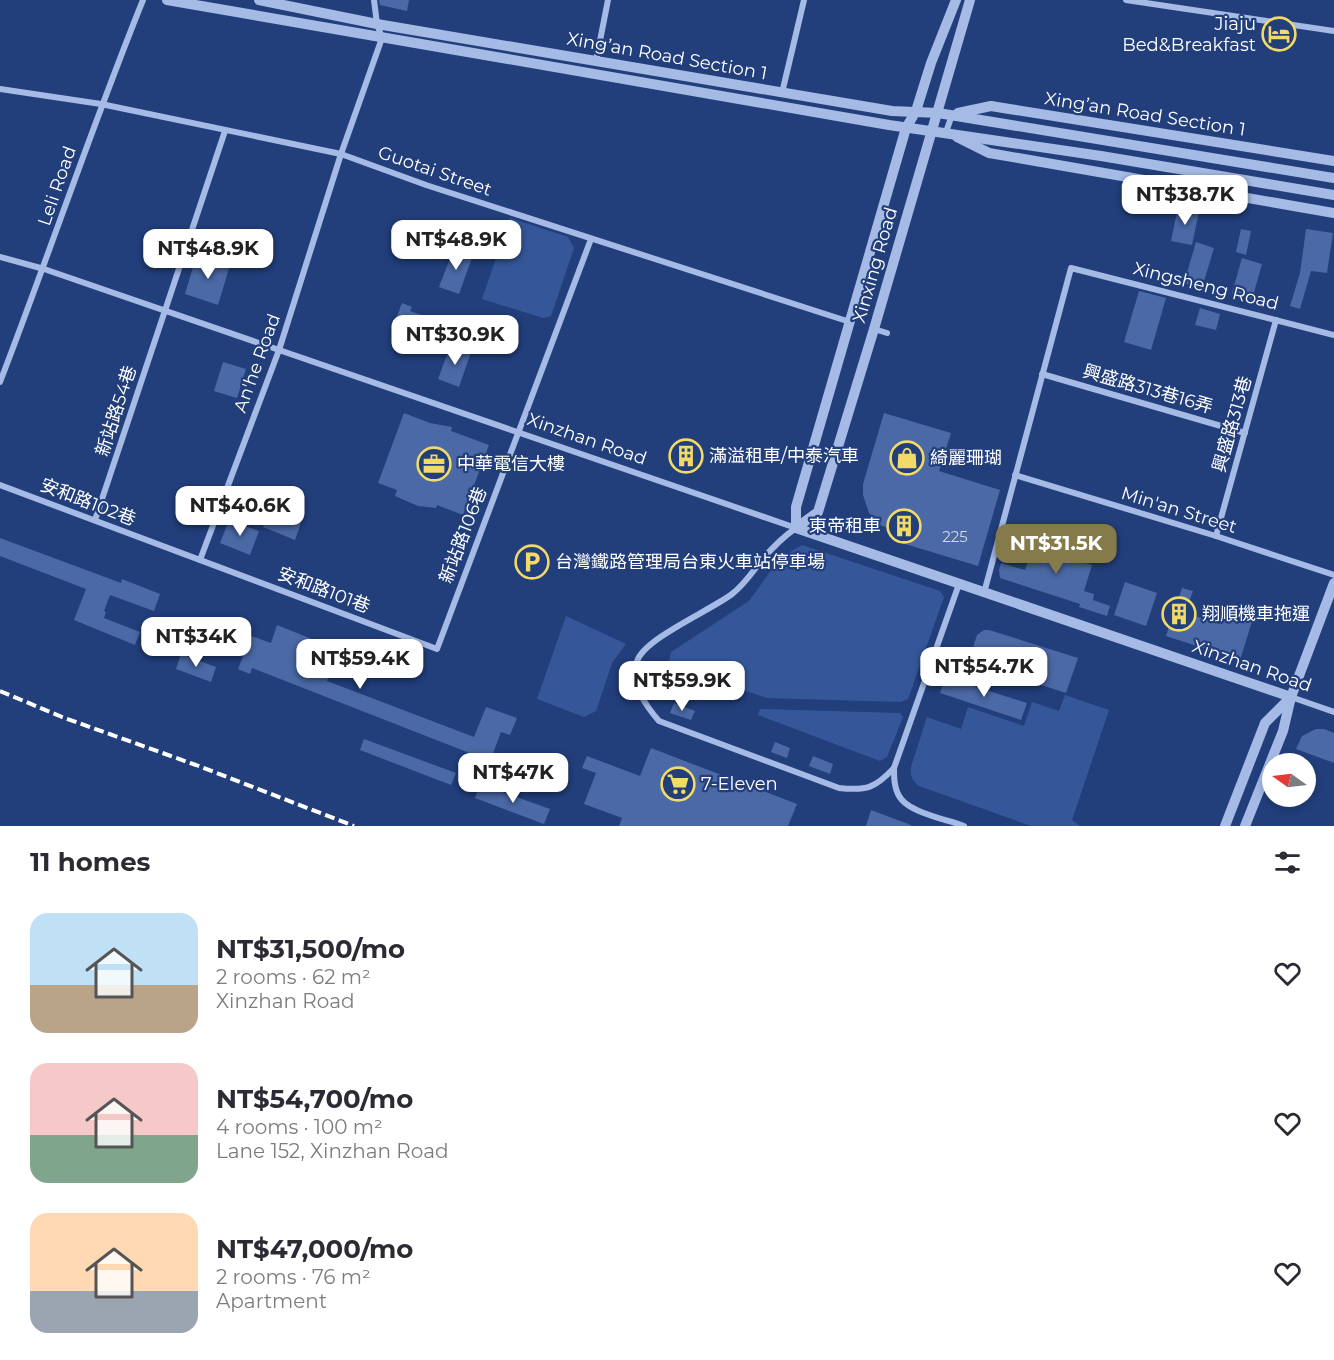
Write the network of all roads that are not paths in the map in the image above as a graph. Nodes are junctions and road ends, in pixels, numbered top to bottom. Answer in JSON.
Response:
{"nodes":[{"id":1,"x":143,"y":0,"type":"edge"},
{"id":2,"x":167,"y":0,"type":"edge"},
{"id":3,"x":259,"y":0,"type":"edge"},
{"id":4,"x":374,"y":0,"type":"edge"},
{"id":5,"x":608,"y":0,"type":"edge"},
{"id":6,"x":804,"y":0,"type":"edge"},
{"id":7,"x":956,"y":0,"type":"edge"},
{"id":8,"x":970,"y":0,"type":"edge"},
{"id":9,"x":1126,"y":0,"type":"edge"},
{"id":10,"x":377,"y":24,"type":"junction"},
{"id":11,"x":1334,"y":32,"type":"edge"},
{"id":12,"x":382,"y":38,"type":"junction"},
{"id":13,"x":596,"y":61,"type":"junction"},
{"id":14,"x":0,"y":89,"type":"edge"},
{"id":15,"x":782,"y":93,"type":"junction"},
{"id":16,"x":101,"y":104,"type":"junction"},
{"id":17,"x":916,"y":111,"type":"junction"},
{"id":18,"x":938,"y":113,"type":"junction"},
{"id":19,"x":952,"y":115,"type":"junction"},
{"id":20,"x":906,"y":128,"type":"junction"},
{"id":21,"x":225,"y":130,"type":"junction"},
{"id":22,"x":930,"y":130,"type":"junction"},
{"id":23,"x":946,"y":132,"type":"junction"},
{"id":24,"x":341,"y":154,"type":"junction"},
{"id":25,"x":1334,"y":161,"type":"edge"},
{"id":26,"x":1334,"y":178,"type":"edge"},
{"id":27,"x":1334,"y":195,"type":"edge"},
{"id":28,"x":1334,"y":213,"type":"edge"},
{"id":29,"x":591,"y":239,"type":"junction"},
{"id":30,"x":0,"y":257,"type":"edge"},
{"id":31,"x":44,"y":269,"type":"junction"},
{"id":32,"x":164,"y":311,"type":"junction"},
{"id":33,"x":1276,"y":320,"type":"junction"},
{"id":34,"x":850,"y":322,"type":"junction"},
{"id":35,"x":874,"y":329,"type":"junction"},
{"id":36,"x":887,"y":333,"type":"dead end"},
{"id":37,"x":1334,"y":334,"type":"edge"},
{"id":38,"x":279,"y":350,"type":"junction"},
{"id":39,"x":1042,"y":374,"type":"junction"},
{"id":40,"x":0,"y":382,"type":"edge"},
{"id":41,"x":518,"y":433,"type":"junction"},
{"id":42,"x":1245,"y":433,"type":"junction"},
{"id":43,"x":1015,"y":475,"type":"junction"},
{"id":44,"x":0,"y":485,"type":"edge"},
{"id":45,"x":95,"y":520,"type":"junction"},
{"id":46,"x":796,"y":528,"type":"junction"},
{"id":47,"x":1216,"y":536,"type":"junction"},
{"id":48,"x":200,"y":560,"type":"junction"},
{"id":49,"x":1334,"y":575,"type":"edge"},
{"id":50,"x":1334,"y":583,"type":"edge"},
{"id":51,"x":959,"y":584,"type":"junction"},
{"id":52,"x":984,"y":592,"type":"junction"},
{"id":53,"x":437,"y":648,"type":"joint"},
{"id":54,"x":1291,"y":697,"type":"junction"},
{"id":55,"x":1334,"y":712,"type":"edge"},
{"id":56,"x":894,"y":768,"type":"junction"},
{"id":57,"x":964,"y":826,"type":"edge"},
{"id":58,"x":1225,"y":826,"type":"edge"},
{"id":59,"x":1245,"y":826,"type":"edge"}],
"edges":[{"from":1,"to":16,"type":"street","name":"Leli Road"},
{"from":2,"to":12,"type":"street","name":"Xing’an Road Section 1"},
{"from":3,"to":10,"type":"street","name":"Xing’an Road Section 1"},
{"from":4,"to":10,"type":"street"},
{"from":5,"to":13,"type":"street"},
{"from":6,"to":15,"type":"street"},
{"from":7,"to":17,"type":"street","name":"Xinxing Road"},
{"from":8,"to":18,"type":"street","name":"Xinxing Road"},
{"from":9,"to":11,"type":"street"},
{"from":10,"to":12,"type":"street"},
{"from":10,"to":13,"type":"street","name":"Xing’an Road Section 1"},
{"from":12,"to":20,"type":"street","name":"Xing’an Road Section 1"},
{"from":12,"to":24,"type":"street","name":"An'he Road"},
{"from":13,"to":15,"type":"street","name":"Xing’an Road Section 1"},
{"from":14,"to":16,"type":"street","name":"Guotai Street"},
{"from":15,"to":17,"type":"street","name":"Xing’an Road Section 1"},
{"from":16,"to":21,"type":"street","name":"Guotai Street"},
{"from":16,"to":31,"type":"street","name":"Leli Road"},
{"from":17,"to":18,"type":"street","name":"Xing’an Road Section 1"},
{"from":17,"to":20,"type":"street","name":"Xinxing Road"},
{"from":18,"to":19,"type":"street","name":"Xing’an Road Section 1"},
{"from":18,"to":22,"type":"street","name":"Xinxing Road"},
{"from":19,"to":23,"type":"street"},
{"from":19,"to":25,"type":"street","name":"Xing’an Road Section 1"},
{"from":19,"to":26,"type":"street","name":"Xing’an Road Section 1"},
{"from":20,"to":22,"type":"street","name":"Xing’an Road Section 1"},
{"from":20,"to":34,"type":"street","name":"Xinxing Road"},
{"from":21,"to":24,"type":"street","name":"Guotai Street"},
{"from":21,"to":32,"type":"street","name":"新站路54巷"},
{"from":22,"to":23,"type":"street","name":"Xing’an Road Section 1"},
{"from":22,"to":35,"type":"street","name":"Xinxing Road"},
{"from":23,"to":27,"type":"street","name":"Xing’an Road Section 1"},
{"from":23,"to":28,"type":"street","name":"Xing’an Road Section 1"},
{"from":24,"to":29,"type":"street","name":"Guotai Street"},
{"from":24,"to":38,"type":"street","name":"An'he Road"},
{"from":29,"to":34,"type":"street","name":"Guotai Street"},
{"from":29,"to":41,"type":"street","name":"新站路106巷"},
{"from":30,"to":31,"type":"street","name":"Xinzhan Road"},
{"from":31,"to":32,"type":"street","name":"Xinzhan Road"},
{"from":31,"to":40,"type":"street","name":"Leli Road"},
{"from":32,"to":38,"type":"street","name":"Xinzhan Road"},
{"from":32,"to":45,"type":"street","name":"新站路54巷"},
{"from":33,"to":37,"type":"street","name":"Xingsheng Road"},
{"from":33,"to":39,"type":"street","name":"Xingsheng Road"},
{"from":33,"to":42,"type":"street","name":"興盛路313巷"},
{"from":34,"to":46,"type":"street","name":"Xinxing Road"},
{"from":35,"to":36,"type":"street"},
{"from":35,"to":46,"type":"street","name":"Xinxing Road"},
{"from":38,"to":41,"type":"street","name":"Xinzhan Road"},
{"from":38,"to":48,"type":"street","name":"An'he Road"},
{"from":39,"to":42,"type":"street","name":"興盛路313巷16弄"},
{"from":39,"to":43,"type":"street"},
{"from":41,"to":46,"type":"street","name":"Xinzhan Road"},
{"from":41,"to":53,"type":"street","name":"新站路106巷"},
{"from":42,"to":47,"type":"street","name":"興盛路313巷"},
{"from":43,"to":47,"type":"street","name":"Min'an Street"},
{"from":43,"to":52,"type":"street"},
{"from":44,"to":45,"type":"street","name":"安和路102巷"},
{"from":45,"to":48,"type":"street","name":"安和路102巷"},
{"from":46,"to":51,"type":"street","name":"Xinzhan Road"},
{"from":46,"to":56,"type":"street","name":"Xinxing Road"},
{"from":47,"to":49,"type":"street","name":"Min'an Street"},
{"from":48,"to":53,"type":"street","name":"安和路101巷"},
{"from":50,"to":54,"type":"street"},
{"from":51,"to":52,"type":"street","name":"Xinzhan Road"},
{"from":51,"to":56,"type":"street"},
{"from":52,"to":54,"type":"street","name":"Xinzhan Road"},
{"from":54,"to":55,"type":"street","name":"Xinzhan Road"},
{"from":54,"to":58,"type":"street"},
{"from":54,"to":59,"type":"street"},
{"from":56,"to":57,"type":"street"}]}
